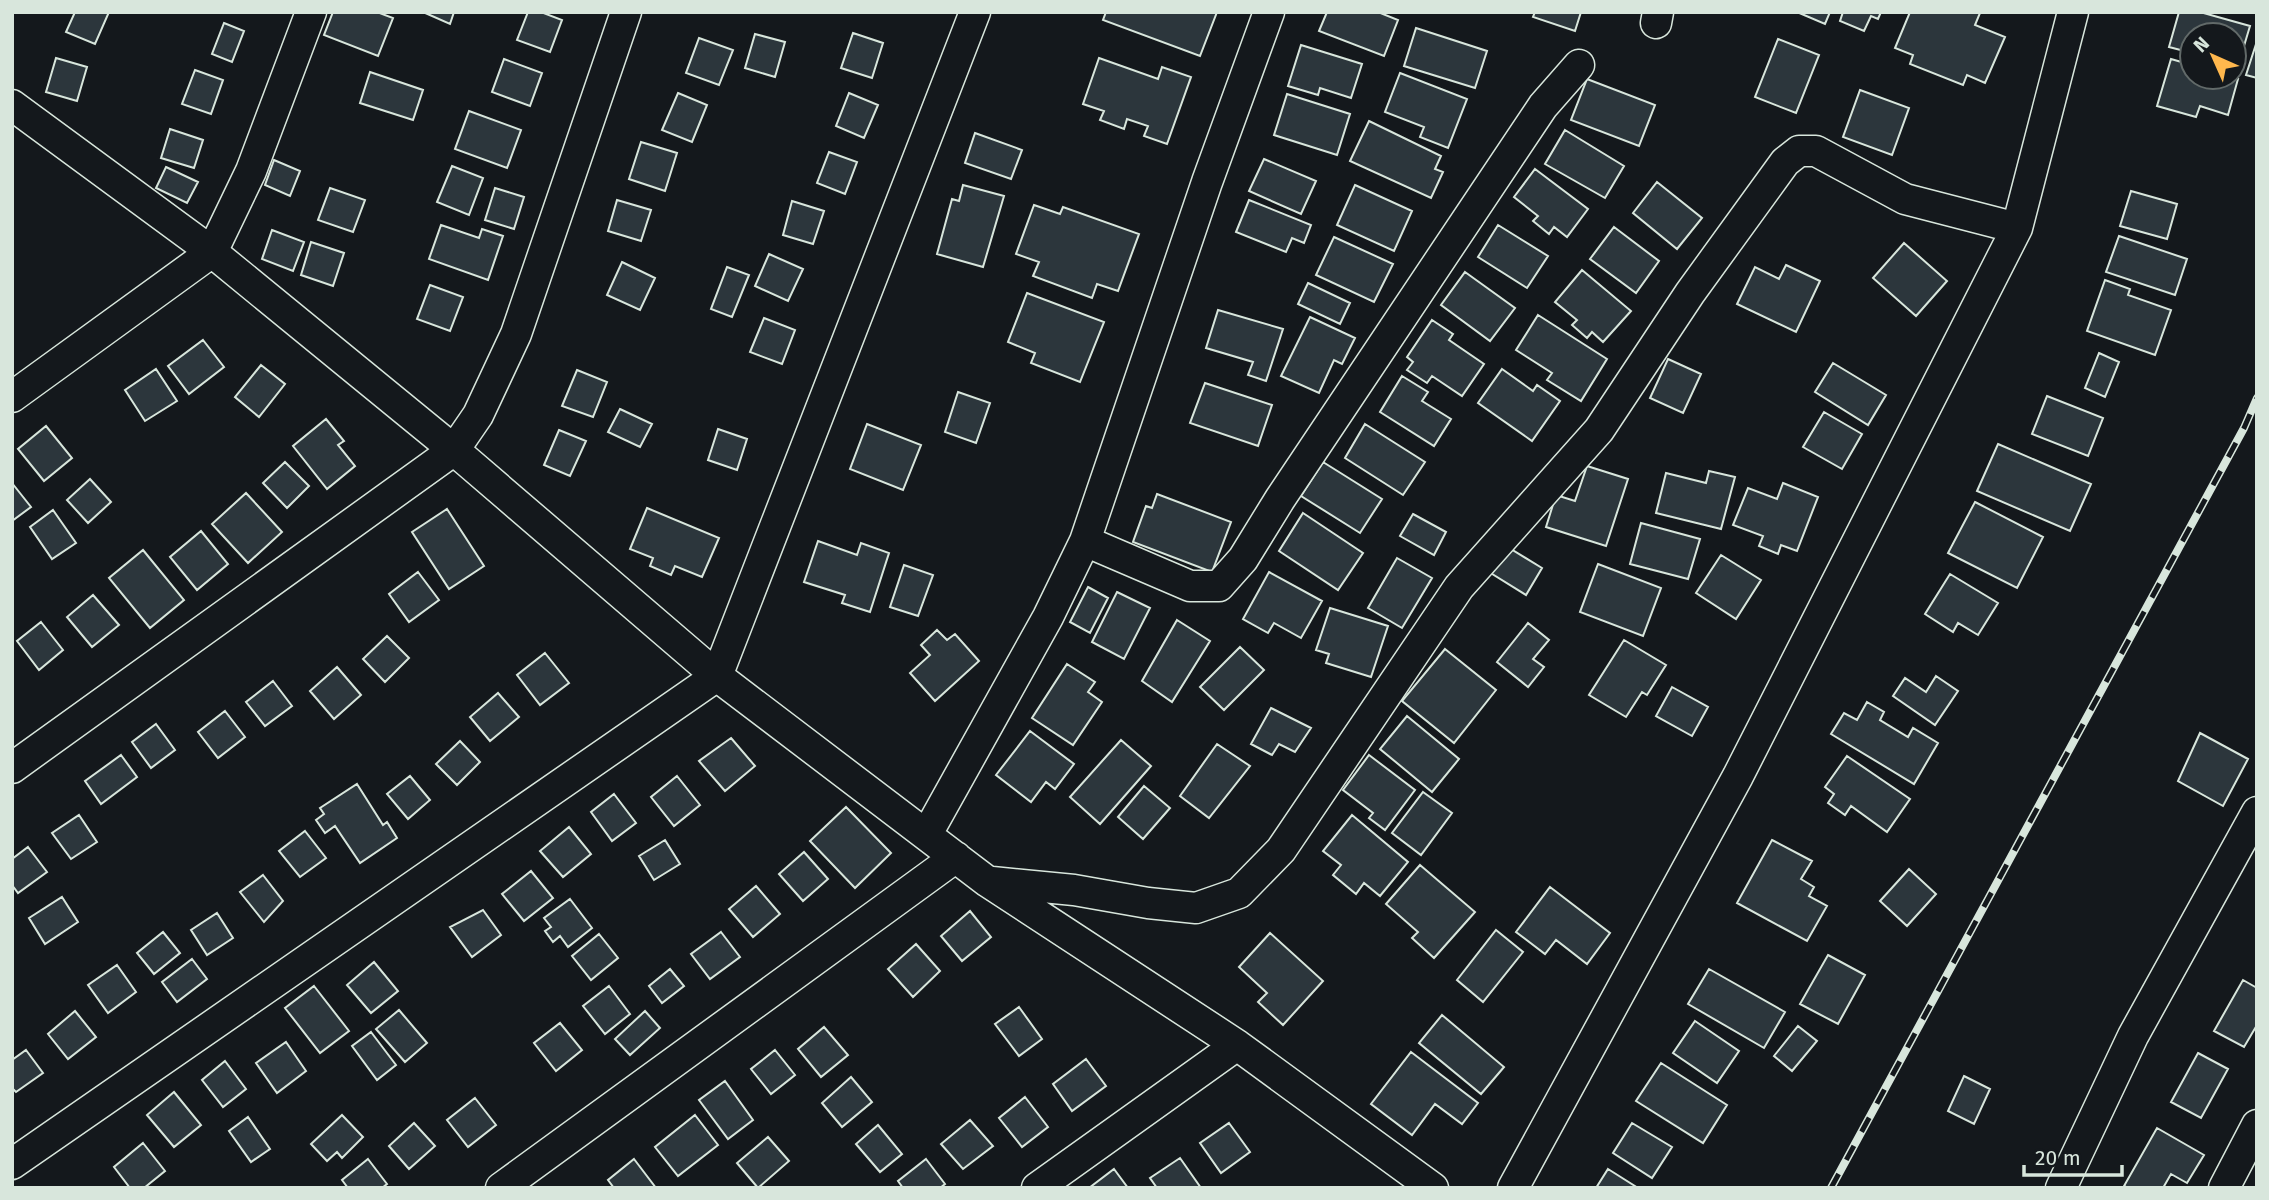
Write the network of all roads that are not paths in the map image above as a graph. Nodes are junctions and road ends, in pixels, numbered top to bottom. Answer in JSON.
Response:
{"nodes":[{"id":1,"x":311,"y":12,"type":"edge"},
{"id":2,"x":626,"y":12,"type":"edge"},
{"id":3,"x":975,"y":12,"type":"edge"},
{"id":4,"x":1269,"y":12,"type":"edge"},
{"id":5,"x":2073,"y":12,"type":"edge"},
{"id":6,"x":1579,"y":65,"type":"dead end"},
{"id":7,"x":12,"y":105,"type":"edge"},
{"id":8,"x":2017,"y":228,"type":"junction"},
{"id":9,"x":212,"y":252,"type":"junction"},
{"id":10,"x":12,"y":397,"type":"edge"},
{"id":11,"x":454,"y":450,"type":"junction"},
{"id":12,"x":1085,"y":541,"type":"junction"},
{"id":13,"x":717,"y":676,"type":"junction"},
{"id":14,"x":12,"y":768,"type":"edge"},
{"id":15,"x":2257,"y":812,"type":"edge"},
{"id":16,"x":927,"y":834,"type":"junction"},
{"id":17,"x":956,"y":857,"type":"junction"},
{"id":18,"x":988,"y":882,"type":"junction"},
{"id":19,"x":1237,"y":1045,"type":"junction"},
{"id":20,"x":2257,"y":1125,"type":"edge"},
{"id":21,"x":12,"y":1164,"type":"edge"},
{"id":22,"x":501,"y":1188,"type":"edge"},
{"id":23,"x":1037,"y":1188,"type":"edge"},
{"id":24,"x":1433,"y":1188,"type":"edge"},
{"id":25,"x":1513,"y":1188,"type":"edge"},
{"id":26,"x":2061,"y":1188,"type":"edge"},
{"id":27,"x":2224,"y":1188,"type":"edge"}],
"edges":[{"from":1,"to":9,"type":"street"},
{"from":2,"to":11,"type":"street"},
{"from":3,"to":13,"type":"street"},
{"from":4,"to":12,"type":"street"},
{"from":5,"to":8,"type":"street"},
{"from":6,"to":12,"type":"street"},
{"from":7,"to":9,"type":"street"},
{"from":8,"to":18,"type":"street"},
{"from":8,"to":25,"type":"street"},
{"from":9,"to":10,"type":"street"},
{"from":9,"to":11,"type":"street"},
{"from":11,"to":13,"type":"street"},
{"from":11,"to":14,"type":"street"},
{"from":12,"to":16,"type":"street"},
{"from":13,"to":16,"type":"street"},
{"from":13,"to":21,"type":"street"},
{"from":15,"to":26,"type":"street"},
{"from":16,"to":17,"type":"street"},
{"from":17,"to":18,"type":"street"},
{"from":17,"to":22,"type":"street"},
{"from":18,"to":19,"type":"street"},
{"from":19,"to":23,"type":"street"},
{"from":19,"to":24,"type":"street"},
{"from":20,"to":27,"type":"street"}]}
